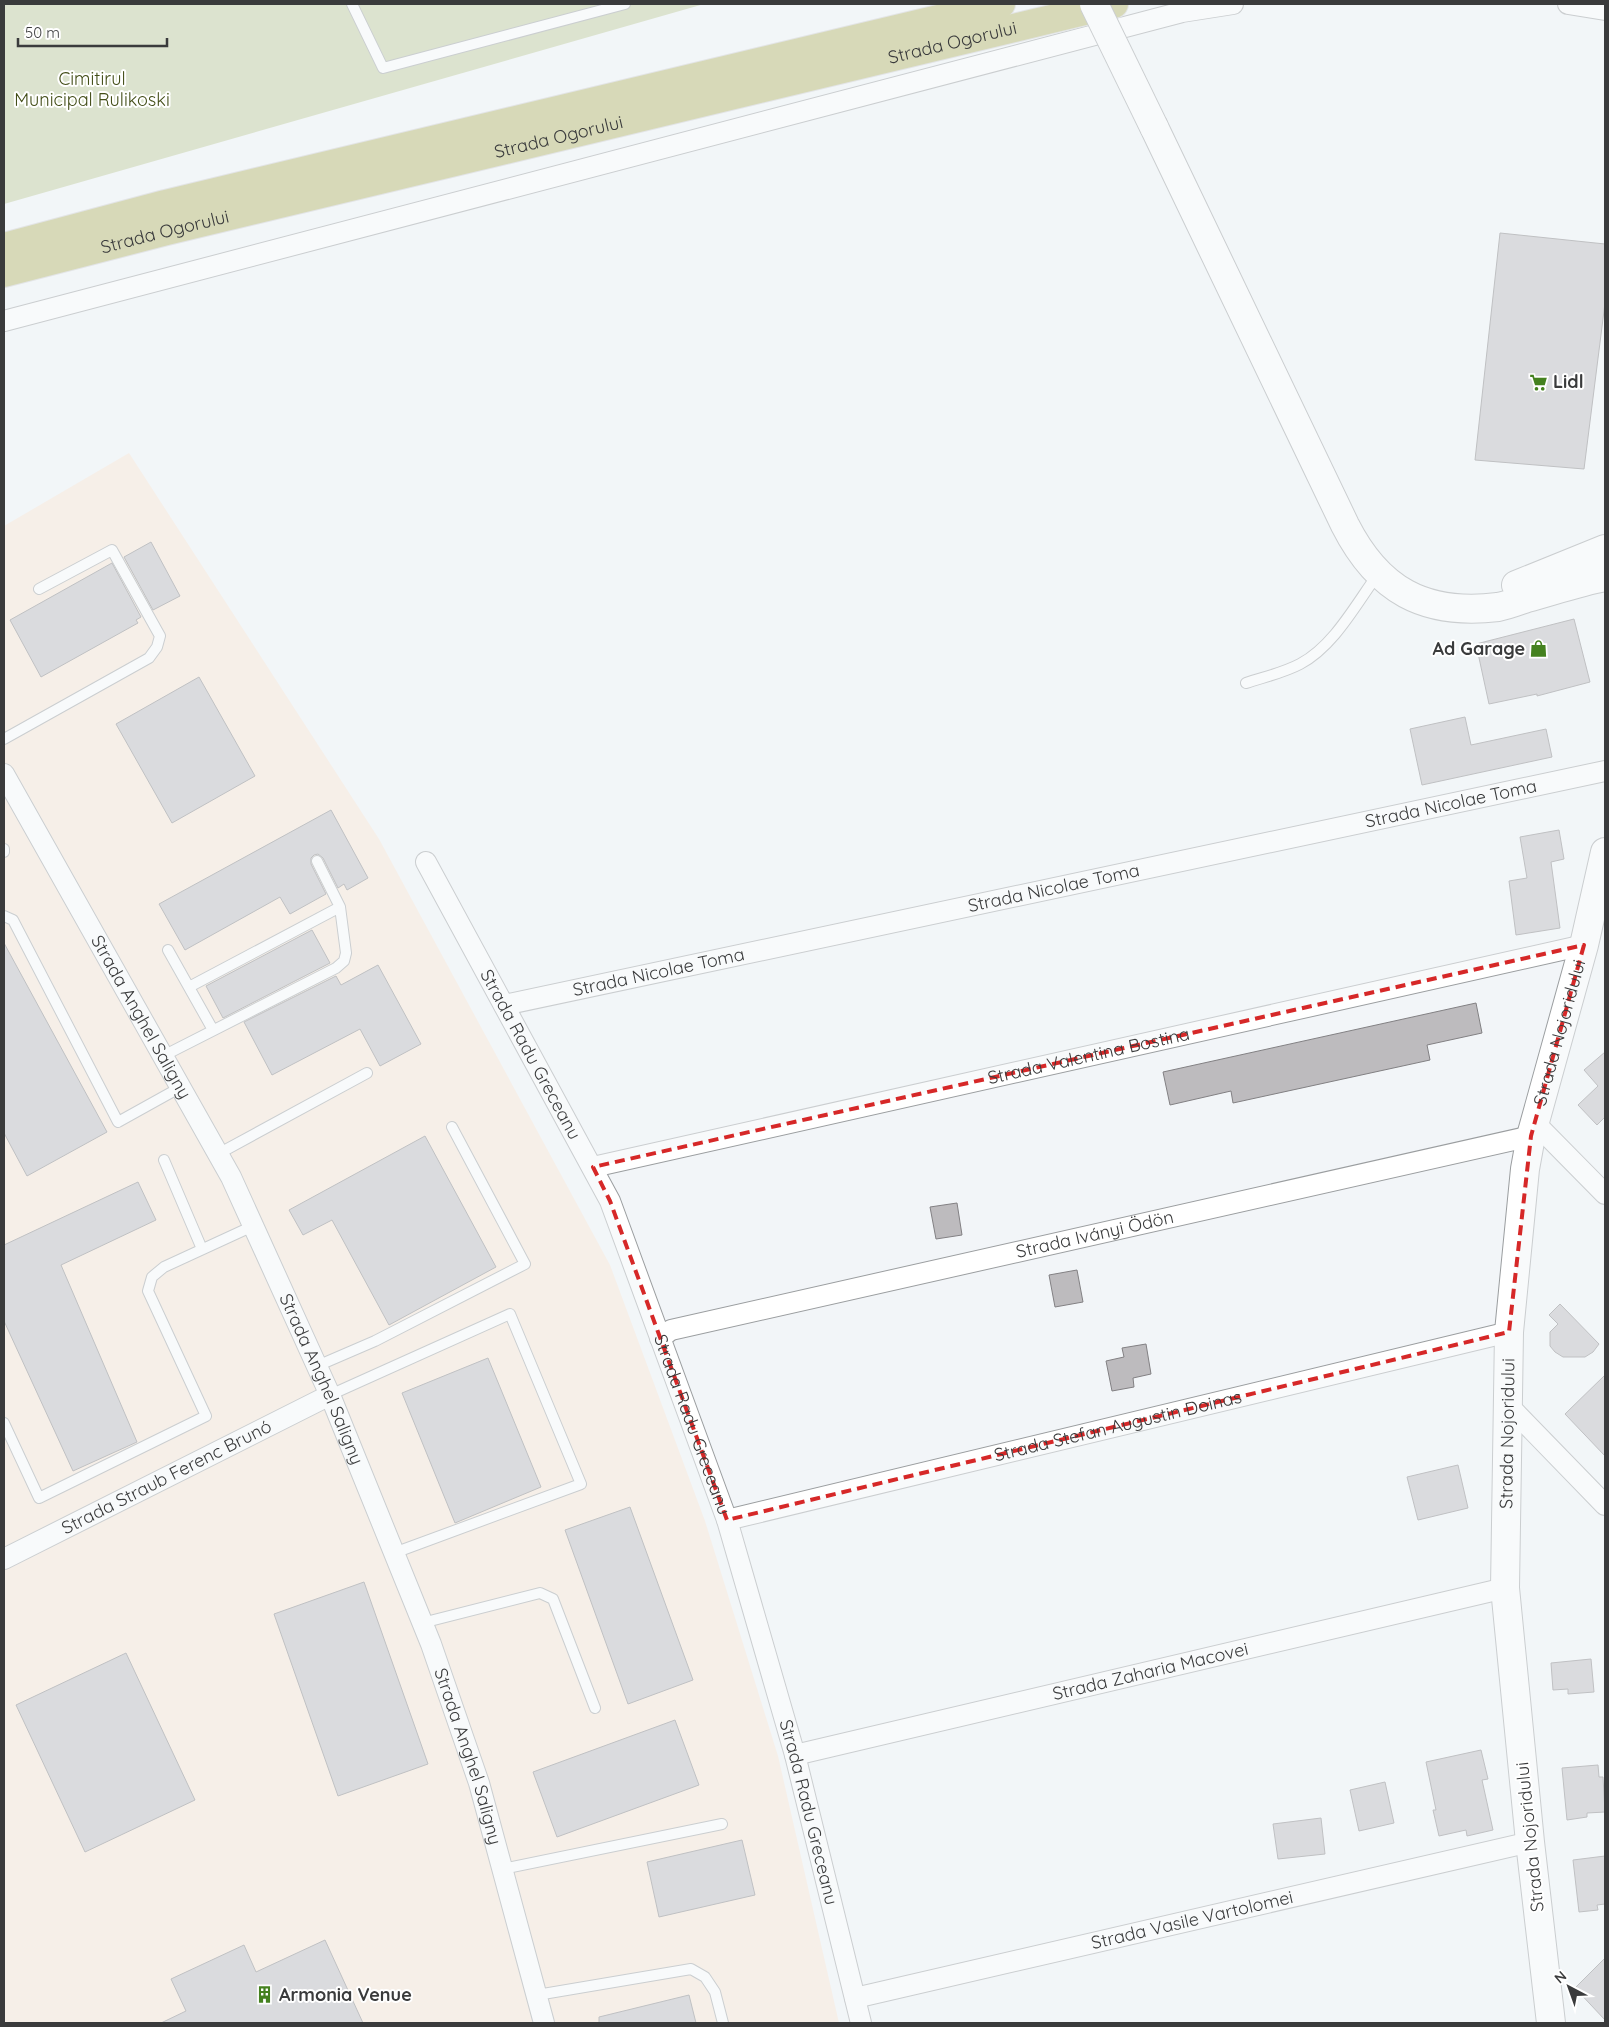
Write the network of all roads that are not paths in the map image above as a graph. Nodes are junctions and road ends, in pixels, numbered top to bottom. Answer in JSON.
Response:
{"nodes":[{"id":1,"x":352,"y":4,"type":"edge"},
{"id":2,"x":625,"y":4,"type":"edge"},
{"id":3,"x":1001,"y":4,"type":"edge"},
{"id":4,"x":1094,"y":4,"type":"edge"},
{"id":5,"x":1114,"y":4,"type":"edge"},
{"id":6,"x":1233,"y":4,"type":"edge"},
{"id":7,"x":4,"y":247,"type":"edge"},
{"id":8,"x":4,"y":273,"type":"edge"},
{"id":9,"x":4,"y":321,"type":"edge"},
{"id":10,"x":1605,"y":549,"type":"edge"},
{"id":11,"x":1378,"y":574,"type":"junction"},
{"id":12,"x":1605,"y":577,"type":"edge"},
{"id":13,"x":39,"y":589,"type":"dead end"},
{"id":14,"x":1473,"y":607,"type":"junction"},
{"id":15,"x":1246,"y":683,"type":"dead end"},
{"id":16,"x":4,"y":739,"type":"edge"},
{"id":17,"x":1605,"y":771,"type":"edge"},
{"id":18,"x":4,"y":774,"type":"edge"},
{"id":19,"x":1605,"y":852,"type":"edge"},
{"id":20,"x":316,"y":862,"type":"dead end"},
{"id":21,"x":426,"y":862,"type":"dead end"},
{"id":22,"x":340,"y":907,"type":"junction"},
{"id":23,"x":4,"y":916,"type":"edge"},
{"id":24,"x":1598,"y":916,"type":"edge"},
{"id":25,"x":1584,"y":946,"type":"junction"},
{"id":26,"x":168,"y":950,"type":"dead end"},
{"id":27,"x":189,"y":986,"type":"junction"},
{"id":28,"x":504,"y":1005,"type":"junction"},
{"id":29,"x":213,"y":1030,"type":"junction"},
{"id":30,"x":163,"y":1056,"type":"junction"},
{"id":31,"x":367,"y":1073,"type":"dead end"},
{"id":32,"x":180,"y":1087,"type":"junction"},
{"id":33,"x":452,"y":1127,"type":"dead end"},
{"id":34,"x":1533,"y":1129,"type":"junction"},
{"id":35,"x":218,"y":1154,"type":"junction"},
{"id":36,"x":164,"y":1160,"type":"dead end"},
{"id":37,"x":592,"y":1168,"type":"junction"},
{"id":38,"x":1605,"y":1194,"type":"edge"},
{"id":39,"x":253,"y":1226,"type":"junction"},
{"id":40,"x":202,"y":1249,"type":"junction"},
{"id":41,"x":1509,"y":1332,"type":"junction"},
{"id":42,"x":660,"y":1338,"type":"junction"},
{"id":43,"x":317,"y":1366,"type":"junction"},
{"id":44,"x":330,"y":1395,"type":"junction"},
{"id":45,"x":1507,"y":1404,"type":"junction"},
{"id":46,"x":4,"y":1423,"type":"edge"},
{"id":47,"x":1605,"y":1505,"type":"edge"},
{"id":48,"x":727,"y":1520,"type":"junction"},
{"id":49,"x":394,"y":1553,"type":"junction"},
{"id":50,"x":4,"y":1559,"type":"edge"},
{"id":51,"x":1505,"y":1588,"type":"junction"},
{"id":52,"x":422,"y":1623,"type":"junction"},
{"id":53,"x":595,"y":1708,"type":"dead end"},
{"id":54,"x":795,"y":1755,"type":"junction"},
{"id":55,"x":722,"y":1824,"type":"dead end"},
{"id":56,"x":1530,"y":1842,"type":"junction"},
{"id":57,"x":503,"y":1869,"type":"junction"},
{"id":58,"x":537,"y":1995,"type":"junction"},
{"id":59,"x":855,"y":1998,"type":"junction"},
{"id":60,"x":544,"y":2023,"type":"edge"},
{"id":61,"x":723,"y":2023,"type":"edge"},
{"id":62,"x":861,"y":2023,"type":"edge"},
{"id":63,"x":1551,"y":2023,"type":"edge"}],
"edges":[{"from":1,"to":2,"type":"lane"},
{"from":3,"to":7,"type":"highway","name":"Strada Ogorului"},
{"from":4,"to":11,"type":"main road","bridge":true},
{"from":5,"to":8,"type":"highway","name":"Strada Ogorului"},
{"from":6,"to":9,"type":"street"},
{"from":10,"to":14,"type":"main road"},
{"from":11,"to":14,"type":"main road"},
{"from":11,"to":15,"type":"lane"},
{"from":12,"to":14,"type":"main road"},
{"from":13,"to":16,"type":"lane"},
{"from":17,"to":28,"type":"street","name":"Strada Nicolae Toma"},
{"from":18,"to":30,"type":"street","name":"Strada Anghel Saligny"},
{"from":19,"to":24,"type":"main road","name":"Strada Nojoridului"},
{"from":20,"to":22,"type":"lane"},
{"from":21,"to":28,"type":"street","name":"Strada Radu Greceanu"},
{"from":22,"to":27,"type":"lane"},
{"from":22,"to":29,"type":"lane"},
{"from":23,"to":32,"type":"lane"},
{"from":24,"to":25,"type":"main road","name":"Strada Nojoridului"},
{"from":25,"to":34,"type":"main road","name":"Strada Nojoridului"},
{"from":25,"to":37,"type":"street","name":"Strada Valentina Bostina"},
{"from":26,"to":27,"type":"lane"},
{"from":27,"to":29,"type":"lane"},
{"from":28,"to":37,"type":"street","name":"Strada Radu Greceanu"},
{"from":29,"to":30,"type":"lane"},
{"from":30,"to":32,"type":"street","name":"Strada Anghel Saligny"},
{"from":31,"to":35,"type":"lane"},
{"from":32,"to":35,"type":"street","name":"Strada Anghel Saligny"},
{"from":33,"to":43,"type":"lane"},
{"from":34,"to":38,"type":"street"},
{"from":34,"to":41,"type":"main road","name":"Strada Nojoridului"},
{"from":34,"to":42,"type":"street","name":"Strada Iványi Ödön"},
{"from":35,"to":39,"type":"street","name":"Strada Anghel Saligny"},
{"from":36,"to":40,"type":"lane"},
{"from":37,"to":42,"type":"street","name":"Strada Radu Greceanu"},
{"from":39,"to":40,"type":"lane"},
{"from":39,"to":43,"type":"street","name":"Strada Anghel Saligny"},
{"from":40,"to":46,"type":"lane"},
{"from":41,"to":45,"type":"main road","name":"Strada Nojoridului"},
{"from":41,"to":48,"type":"street","name":"Strada Stefan Augustin Doinas"},
{"from":42,"to":48,"type":"street","name":"Strada Radu Greceanu"},
{"from":43,"to":44,"type":"street","name":"Strada Anghel Saligny"},
{"from":44,"to":49,"type":"street","name":"Strada Anghel Saligny"},
{"from":44,"to":49,"type":"lane"},
{"from":44,"to":50,"type":"street","name":"Strada Straub Ferenc Brunó"},
{"from":45,"to":47,"type":"street"},
{"from":45,"to":51,"type":"main road","name":"Strada Nojoridului"},
{"from":48,"to":54,"type":"street","name":"Strada Radu Greceanu"},
{"from":49,"to":52,"type":"street","name":"Strada Anghel Saligny"},
{"from":51,"to":54,"type":"street","name":"Strada Zaharia Macovei"},
{"from":51,"to":56,"type":"main road","name":"Strada Nojoridului"},
{"from":52,"to":53,"type":"lane"},
{"from":52,"to":57,"type":"street","name":"Strada Anghel Saligny"},
{"from":54,"to":59,"type":"street","name":"Strada Radu Greceanu"},
{"from":55,"to":57,"type":"lane"},
{"from":56,"to":59,"type":"street","name":"Strada Vasile Vartolomei"},
{"from":56,"to":63,"type":"main road","name":"Strada Nojoridului"},
{"from":57,"to":58,"type":"street","name":"Strada Anghel Saligny"},
{"from":58,"to":60,"type":"street","name":"Strada Anghel Saligny"},
{"from":58,"to":61,"type":"lane"},
{"from":59,"to":62,"type":"street","name":"Strada Radu Greceanu"}]}
